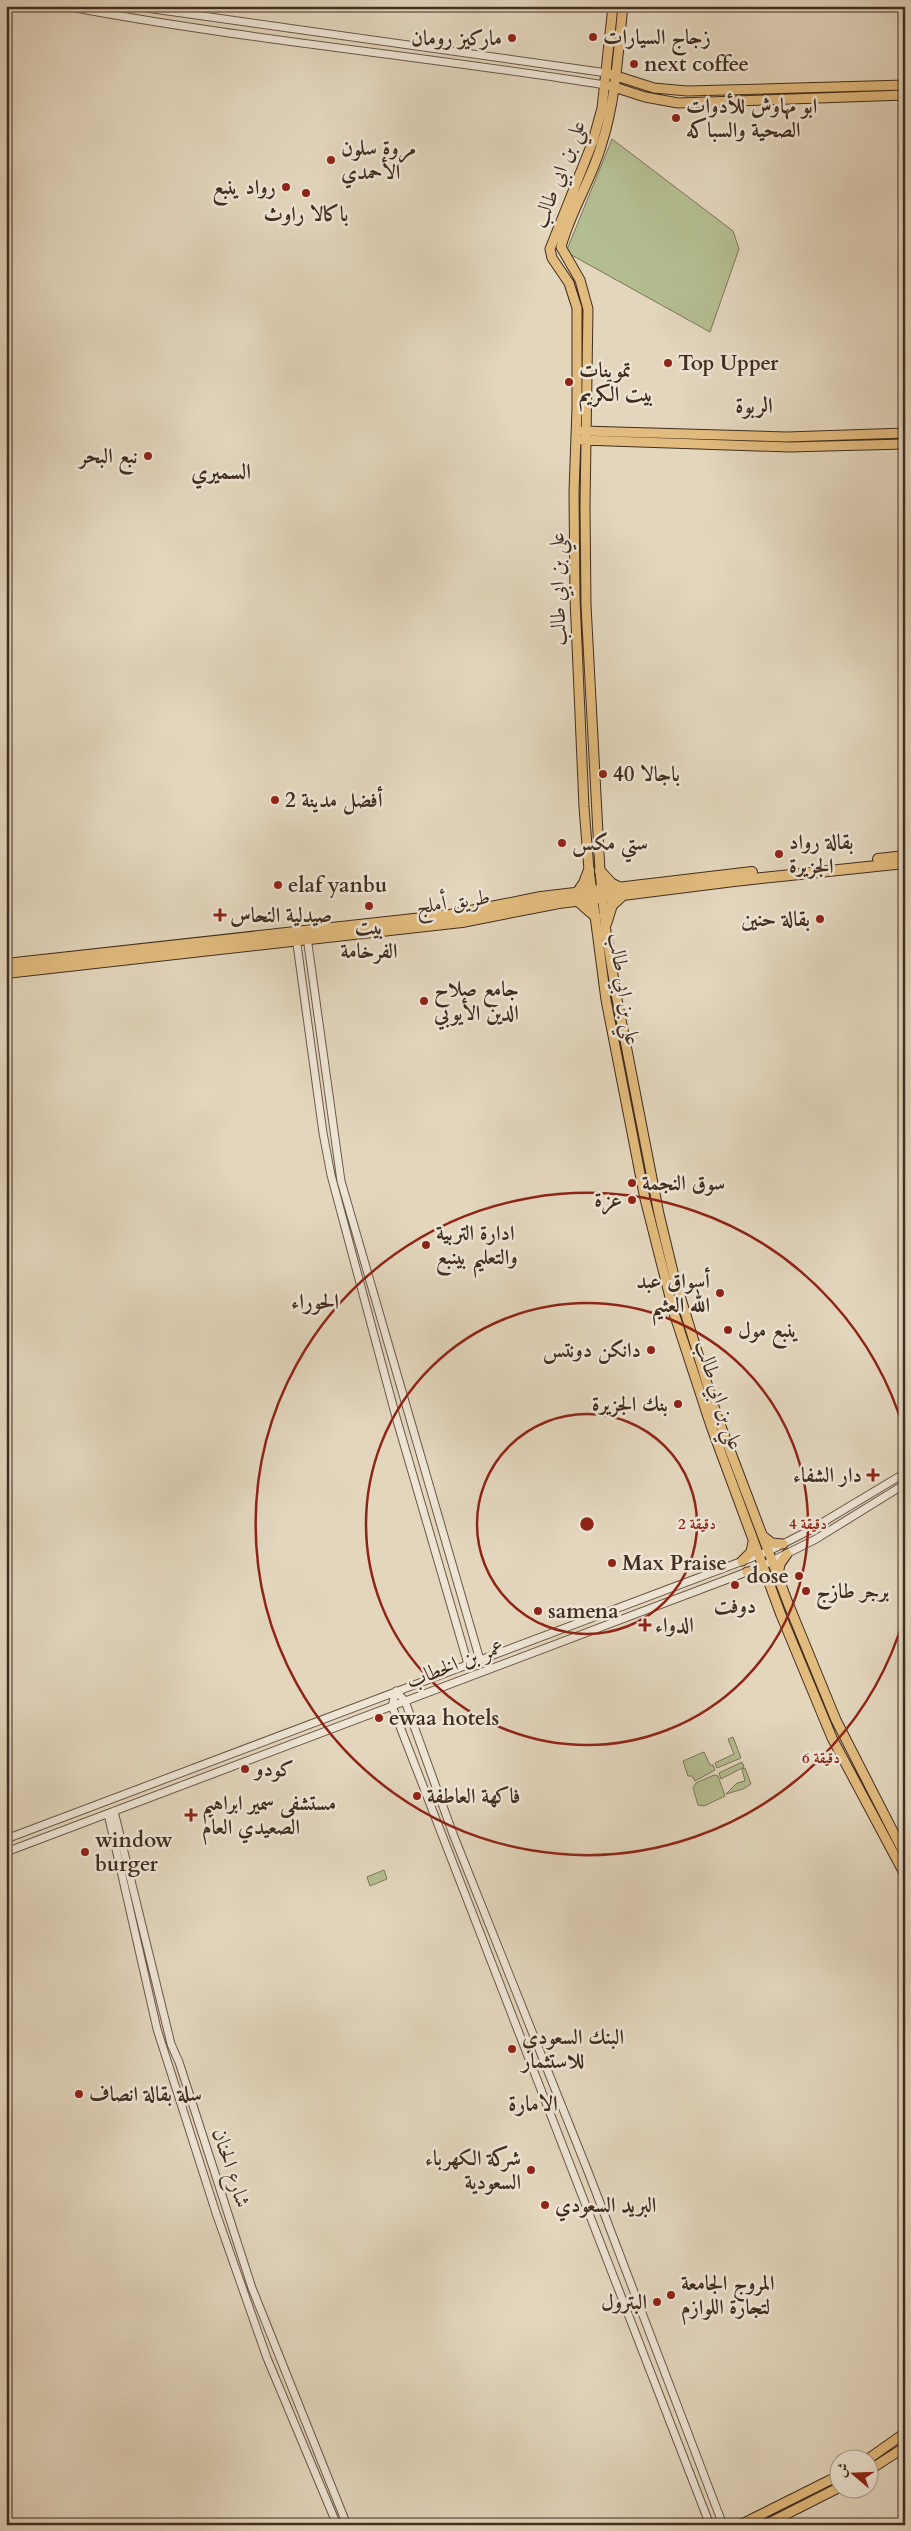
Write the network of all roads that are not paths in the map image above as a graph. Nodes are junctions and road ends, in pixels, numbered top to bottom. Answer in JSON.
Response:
{"nodes":[{"id":1,"x":65,"y":6,"type":"edge"},
{"id":2,"x":132,"y":6,"type":"edge"},
{"id":3,"x":613,"y":6,"type":"edge"},
{"id":4,"x":623,"y":6,"type":"edge"},
{"id":5,"x":611,"y":75,"type":"junction"},
{"id":6,"x":905,"y":85,"type":"edge"},
{"id":7,"x":610,"y":86,"type":"junction"},
{"id":8,"x":905,"y":95,"type":"edge"},
{"id":9,"x":905,"y":433,"type":"edge"},
{"id":10,"x":576,"y":435,"type":"junction"},
{"id":11,"x":587,"y":435,"type":"junction"},
{"id":12,"x":905,"y":444,"type":"edge"},
{"id":13,"x":905,"y":856,"type":"edge"},
{"id":14,"x":905,"y":864,"type":"edge"},
{"id":15,"x":595,"y":870,"type":"junction"},
{"id":16,"x":621,"y":892,"type":"junction"},
{"id":17,"x":597,"y":895,"type":"junction"},
{"id":18,"x":578,"y":897,"type":"junction"},
{"id":19,"x":595,"y":916,"type":"junction"},
{"id":20,"x":606,"y":924,"type":"junction"},
{"id":21,"x":307,"y":934,"type":"junction"},
{"id":22,"x":296,"y":935,"type":"junction"},
{"id":23,"x":6,"y":964,"type":"edge"},
{"id":24,"x":6,"y":974,"type":"edge"},
{"id":25,"x":905,"y":1473,"type":"edge"},
{"id":26,"x":905,"y":1484,"type":"edge"},
{"id":27,"x":763,"y":1536,"type":"junction"},
{"id":28,"x":752,"y":1540,"type":"junction"},
{"id":29,"x":783,"y":1544,"type":"junction"},
{"id":30,"x":769,"y":1551,"type":"junction"},
{"id":31,"x":787,"y":1554,"type":"junction"},
{"id":32,"x":758,"y":1555,"type":"junction"},
{"id":33,"x":742,"y":1561,"type":"junction"},
{"id":34,"x":772,"y":1561,"type":"junction"},
{"id":35,"x":762,"y":1565,"type":"junction"},
{"id":36,"x":747,"y":1572,"type":"junction"},
{"id":37,"x":778,"y":1577,"type":"junction"},
{"id":38,"x":768,"y":1581,"type":"junction"},
{"id":39,"x":480,"y":1660,"type":"junction"},
{"id":40,"x":468,"y":1664,"type":"junction"},
{"id":41,"x":396,"y":1691,"type":"junction"},
{"id":42,"x":404,"y":1701,"type":"junction"},
{"id":43,"x":392,"y":1706,"type":"junction"},
{"id":44,"x":111,"y":1813,"type":"junction"},
{"id":45,"x":6,"y":1839,"type":"edge"},
{"id":46,"x":6,"y":1852,"type":"edge"},
{"id":47,"x":905,"y":1855,"type":"edge"},
{"id":48,"x":905,"y":1875,"type":"edge"},
{"id":49,"x":905,"y":2433,"type":"edge"},
{"id":50,"x":905,"y":2447,"type":"edge"},
{"id":51,"x":878,"y":2451,"type":"edge"},
{"id":52,"x":878,"y":2465,"type":"edge"},
{"id":53,"x":828,"y":2481,"type":"edge"},
{"id":54,"x":828,"y":2493,"type":"edge"},
{"id":55,"x":337,"y":2525,"type":"edge"},
{"id":56,"x":348,"y":2525,"type":"edge"},
{"id":57,"x":710,"y":2525,"type":"edge"},
{"id":58,"x":723,"y":2525,"type":"edge"},
{"id":59,"x":740,"y":2525,"type":"edge"},
{"id":60,"x":765,"y":2525,"type":"edge"}],
"edges":[{"from":1,"to":7,"type":"street"},
{"from":2,"to":5,"type":"street"},
{"from":3,"to":5,"type":"main road"},
{"from":4,"to":5,"type":"main road"},
{"from":5,"to":6,"type":"main road"},
{"from":5,"to":7,"type":"main road","name":"علي بن ابي طالب"},
{"from":7,"to":8,"type":"main road"},
{"from":7,"to":10,"type":"main road","name":"علي بن ابي طالب"},
{"from":7,"to":11,"type":"main road","name":"علي بن ابي طالب"},
{"from":9,"to":11,"type":"main road"},
{"from":10,"to":11,"type":"main road"},
{"from":10,"to":15,"type":"main road","name":"علي بن ابي طالب"},
{"from":11,"to":12,"type":"main road"},
{"from":11,"to":15,"type":"main road","name":"علي بن ابي طالب"},
{"from":13,"to":16,"type":"highway","name":"طريق أملج"},
{"from":14,"to":16,"type":"highway","name":"طريق أملج"},
{"from":15,"to":16,"type":"highway"},
{"from":15,"to":17,"type":"main road","name":"علي بن ابي طالب"},
{"from":15,"to":18,"type":"highway"},
{"from":16,"to":17,"type":"highway","name":"طريق أملج"},
{"from":16,"to":20,"type":"highway"},
{"from":17,"to":18,"type":"highway","name":"طريق أملج"},
{"from":17,"to":19,"type":"main road","name":"علي بن ابي طالب"},
{"from":17,"to":20,"type":"main road","name":"علي بن ابي طالب"},
{"from":18,"to":19,"type":"highway"},
{"from":18,"to":21,"type":"highway","name":"طريق أملج"},
{"from":19,"to":28,"type":"main road","name":"علي بن ابي طالب"},
{"from":20,"to":27,"type":"main road","name":"علي بن ابي طالب"},
{"from":21,"to":22,"type":"highway","name":"طريق أملج"},
{"from":21,"to":39,"type":"street"},
{"from":22,"to":23,"type":"highway","name":"طريق أملج"},
{"from":22,"to":24,"type":"highway","name":"طريق أملج"},
{"from":22,"to":40,"type":"street"},
{"from":25,"to":29,"type":"street","name":"عمر بن الخطاب"},
{"from":26,"to":31,"type":"street","name":"عمر بن الخطاب"},
{"from":27,"to":29,"type":"main road"},
{"from":27,"to":30,"type":"main road","name":"علي بن ابي طالب"},
{"from":28,"to":32,"type":"main road","name":"علي بن ابي طالب"},
{"from":28,"to":33,"type":"main road"},
{"from":29,"to":30,"type":"street","name":"عمر بن الخطاب"},
{"from":30,"to":32,"type":"street","name":"عمر بن الخطاب"},
{"from":30,"to":34,"type":"main road","name":"علي بن ابي طالب"},
{"from":31,"to":34,"type":"street","name":"عمر بن الخطاب"},
{"from":31,"to":37,"type":"main road"},
{"from":32,"to":33,"type":"street","name":"عمر بن الخطاب"},
{"from":32,"to":35,"type":"main road","name":"علي بن ابي طالب"},
{"from":33,"to":39,"type":"street","name":"عمر بن الخطاب"},
{"from":34,"to":35,"type":"street","name":"عمر بن الخطاب"},
{"from":34,"to":37,"type":"main road","name":"علي بن ابي طالب"},
{"from":35,"to":36,"type":"street","name":"عمر بن الخطاب"},
{"from":35,"to":38,"type":"main road","name":"علي بن ابي طالب"},
{"from":36,"to":38,"type":"main road"},
{"from":36,"to":42,"type":"street","name":"عمر بن الخطاب"},
{"from":37,"to":47,"type":"main road","name":"علي بن ابي طالب"},
{"from":38,"to":48,"type":"main road","name":"علي بن ابي طالب"},
{"from":39,"to":40,"type":"street","name":"عمر بن الخطاب"},
{"from":40,"to":41,"type":"street","name":"عمر بن الخطاب"},
{"from":41,"to":42,"type":"street"},
{"from":41,"to":43,"type":"street"},
{"from":41,"to":45,"type":"street","name":"عمر بن الخطاب"},
{"from":42,"to":43,"type":"street","name":"عمر بن الخطاب"},
{"from":42,"to":58,"type":"street"},
{"from":43,"to":44,"type":"street","name":"عمر بن الخطاب"},
{"from":43,"to":57,"type":"street"},
{"from":44,"to":46,"type":"street","name":"عمر بن الخطاب"},
{"from":44,"to":55,"type":"street","name":"شارع الحنان"},
{"from":44,"to":56,"type":"street","name":"شارع الحنان"},
{"from":49,"to":51,"type":"main road"},
{"from":50,"to":52,"type":"main road"},
{"from":53,"to":59,"type":"main road"},
{"from":54,"to":60,"type":"main road"}]}
